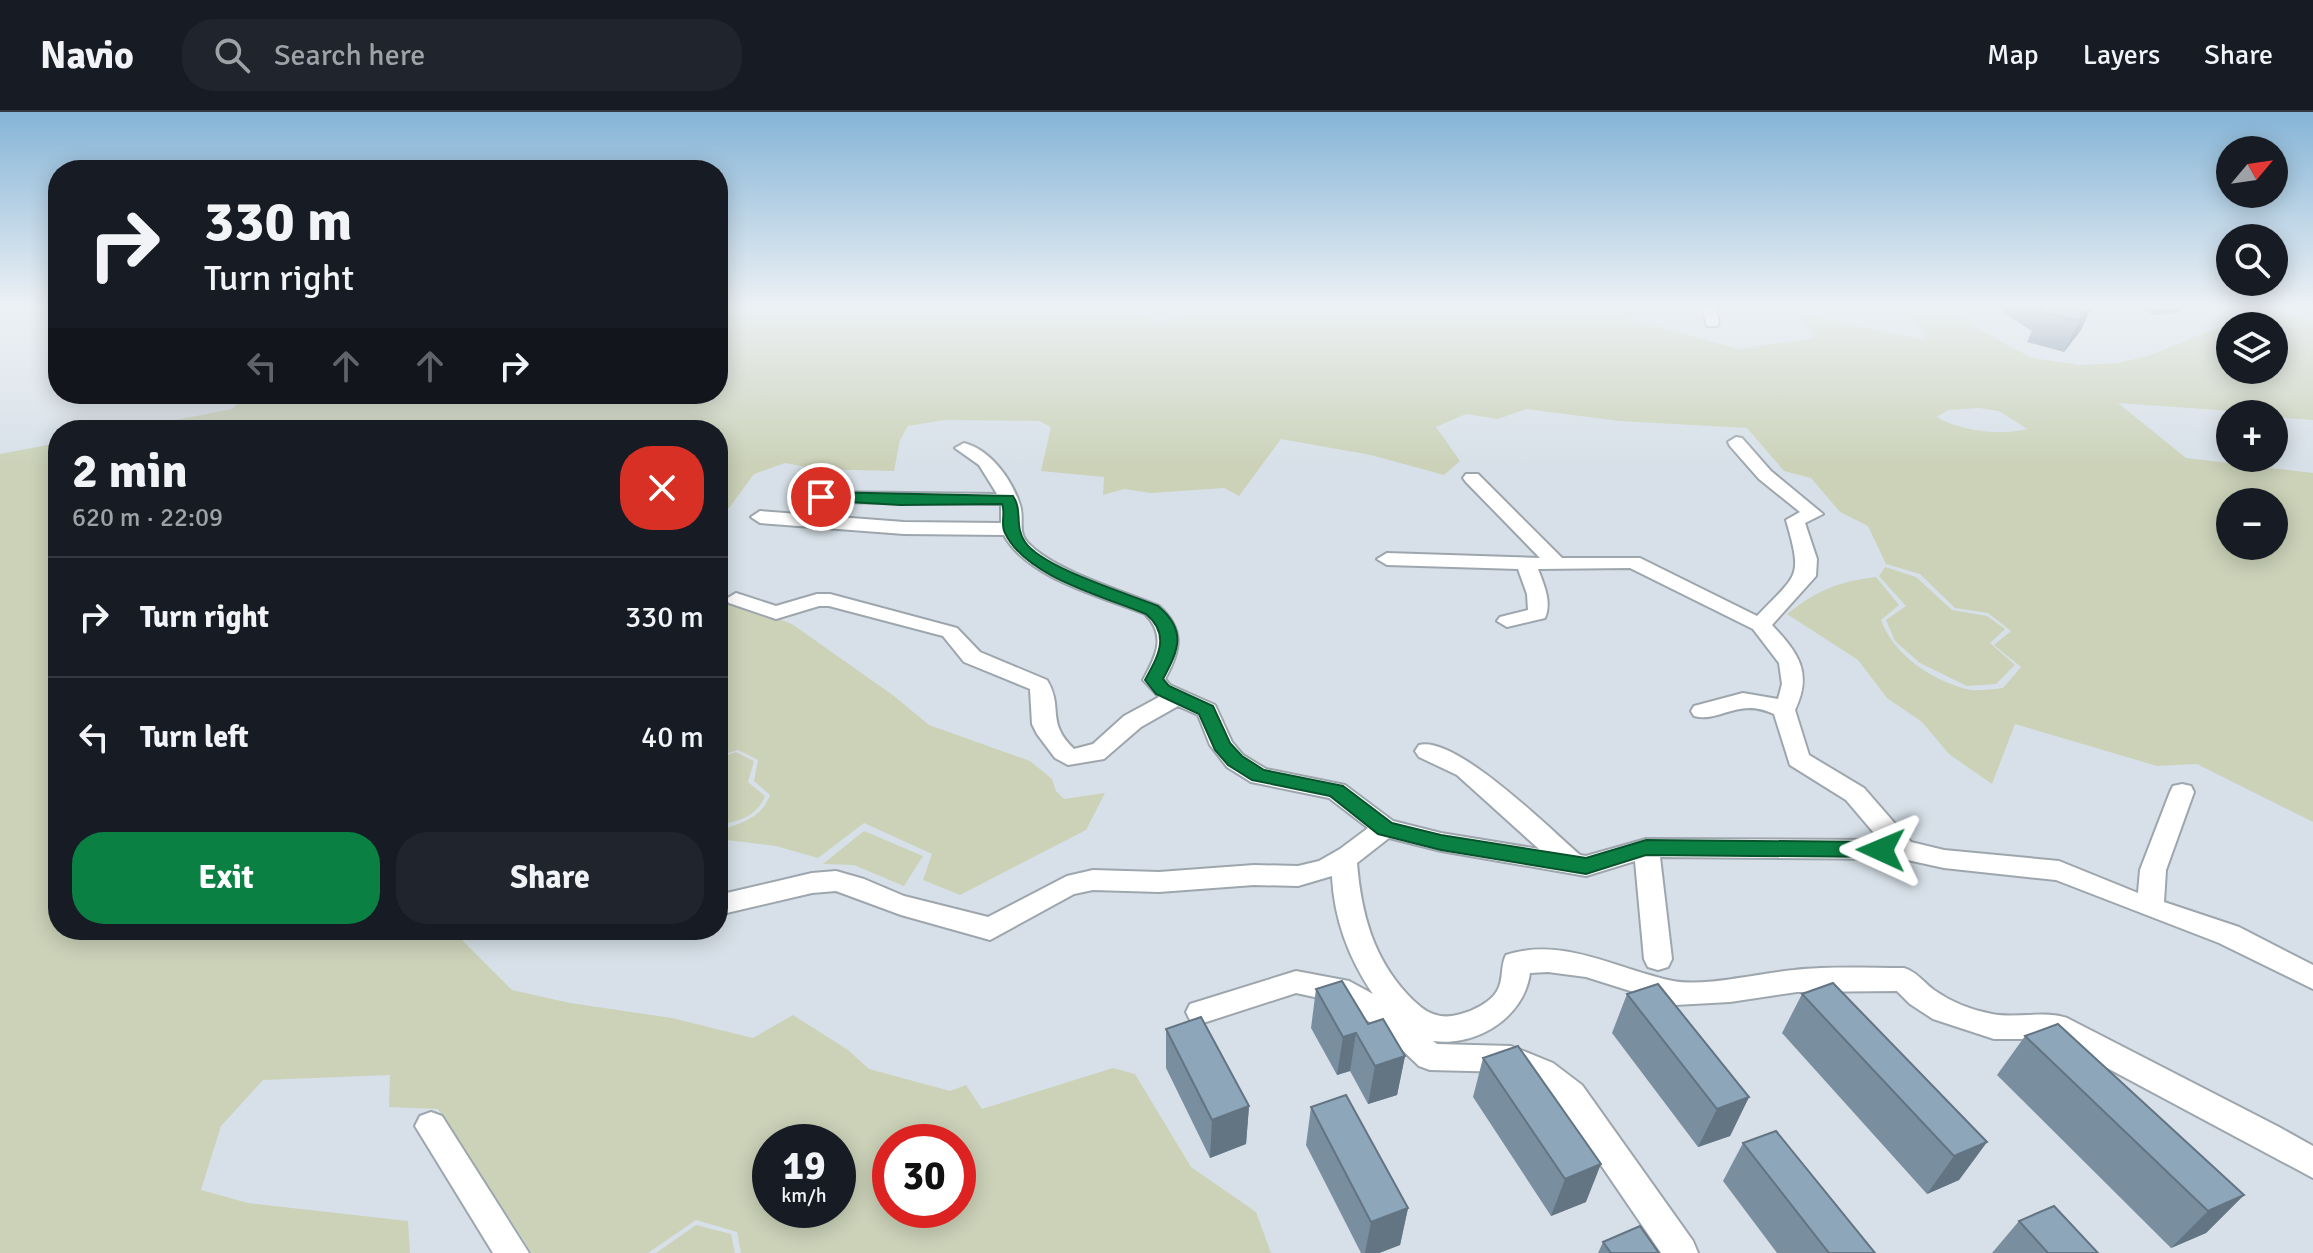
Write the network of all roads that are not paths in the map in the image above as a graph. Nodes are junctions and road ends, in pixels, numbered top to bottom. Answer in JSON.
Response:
{"nodes":[{"id":1,"x":1736,"y":442,"type":"dead end"},
{"id":2,"x":964,"y":448,"type":"dead end"},
{"id":3,"x":1472,"y":478,"type":"dead end"},
{"id":4,"x":821,"y":497,"type":"dead end"},
{"id":5,"x":1007,"y":499,"type":"junction"},
{"id":6,"x":760,"y":517,"type":"dead end"},
{"id":7,"x":1010,"y":529,"type":"junction"},
{"id":8,"x":1387,"y":559,"type":"dead end"},
{"id":9,"x":1525,"y":562,"type":"junction"},
{"id":10,"x":1557,"y":564,"type":"junction"},
{"id":11,"x":736,"y":599,"type":"dead end"},
{"id":12,"x":1507,"y":621,"type":"dead end"},
{"id":13,"x":1760,"y":625,"type":"junction"},
{"id":14,"x":1178,"y":697,"type":"junction"},
{"id":15,"x":1784,"y":710,"type":"junction"},
{"id":16,"x":1702,"y":711,"type":"dead end"},
{"id":17,"x":1427,"y":751,"type":"dead end"},
{"id":18,"x":2182,"y":792,"type":"dead end"},
{"id":19,"x":1385,"y":828,"type":"junction"},
{"id":20,"x":1646,"y":848,"type":"junction"},
{"id":21,"x":1903,"y":850,"type":"junction"},
{"id":22,"x":1344,"y":859,"type":"junction"},
{"id":23,"x":1573,"y":864,"type":"junction"},
{"id":24,"x":728,"y":903,"type":"edge"},
{"id":25,"x":2150,"y":907,"type":"junction"},
{"id":26,"x":1658,"y":959,"type":"dead end"},
{"id":27,"x":2313,"y":978,"type":"edge"},
{"id":28,"x":1200,"y":1012,"type":"dead end"},
{"id":29,"x":431,"y":1126,"type":"dead end"},
{"id":30,"x":2313,"y":1163,"type":"edge"},
{"id":31,"x":512,"y":1253,"type":"edge"},
{"id":32,"x":1681,"y":1253,"type":"edge"}],
"edges":[{"from":1,"to":13,"type":"street"},
{"from":2,"to":5,"type":"street"},
{"from":3,"to":10,"type":"street"},
{"from":4,"to":5,"type":"street"},
{"from":5,"to":7,"type":"street"},
{"from":6,"to":7,"type":"street"},
{"from":7,"to":14,"type":"street"},
{"from":8,"to":9,"type":"street"},
{"from":9,"to":10,"type":"street"},
{"from":9,"to":12,"type":"street"},
{"from":10,"to":13,"type":"street"},
{"from":11,"to":14,"type":"street"},
{"from":13,"to":15,"type":"street"},
{"from":14,"to":19,"type":"street"},
{"from":15,"to":16,"type":"street"},
{"from":15,"to":21,"type":"street"},
{"from":17,"to":23,"type":"street"},
{"from":18,"to":25,"type":"street"},
{"from":19,"to":22,"type":"street"},
{"from":19,"to":23,"type":"street"},
{"from":20,"to":21,"type":"street"},
{"from":20,"to":23,"type":"street"},
{"from":20,"to":26,"type":"street"},
{"from":21,"to":25,"type":"street"},
{"from":22,"to":24,"type":"street"},
{"from":22,"to":30,"type":"street"},
{"from":25,"to":27,"type":"street"},
{"from":28,"to":32,"type":"street"},
{"from":29,"to":31,"type":"street"}]}
